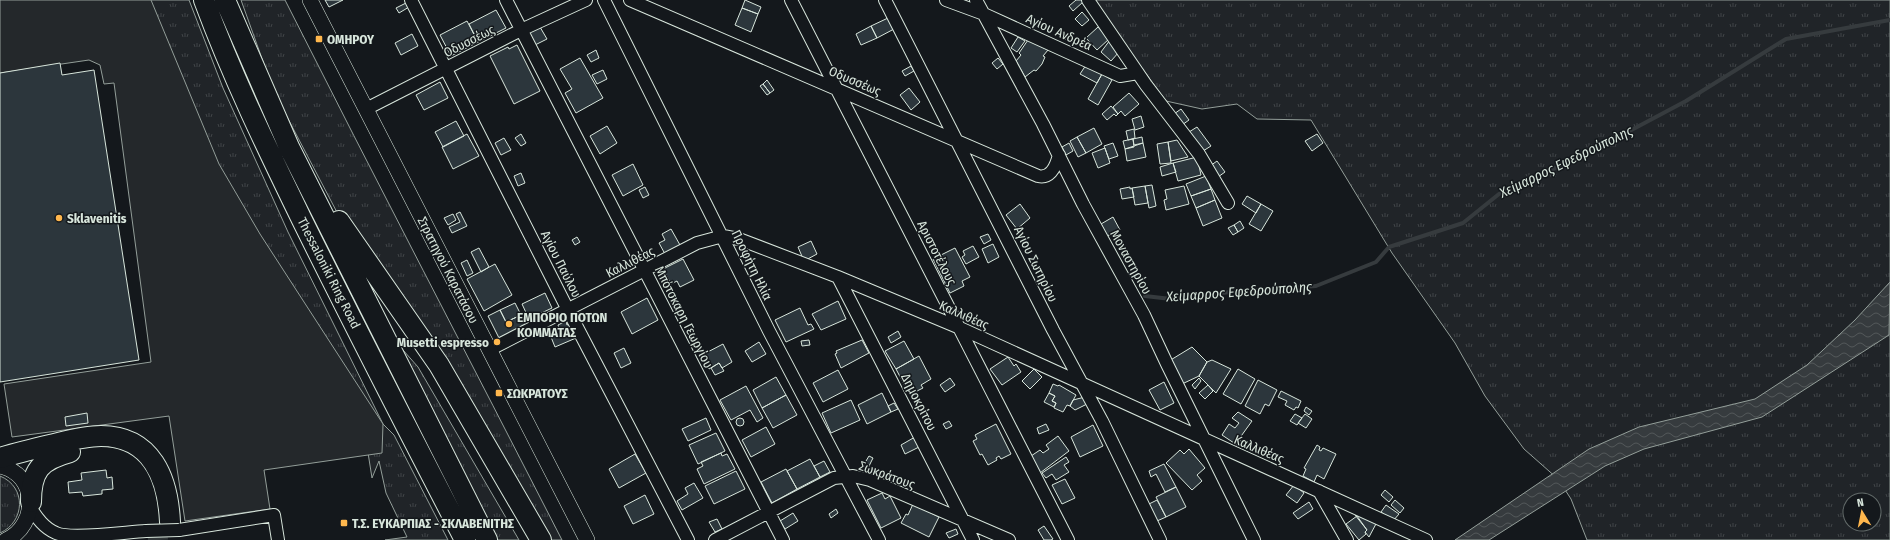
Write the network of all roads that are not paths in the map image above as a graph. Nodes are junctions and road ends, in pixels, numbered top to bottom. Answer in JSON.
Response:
{"nodes":[{"id":1,"x":204,"y":0,"type":"edge"},
{"id":2,"x":225,"y":0,"type":"edge"},
{"id":3,"x":310,"y":0,"type":"edge"},
{"id":4,"x":411,"y":0,"type":"edge"},
{"id":5,"x":506,"y":0,"type":"edge"},
{"id":6,"x":586,"y":0,"type":"edge"},
{"id":7,"x":604,"y":0,"type":"edge"},
{"id":8,"x":630,"y":0,"type":"edge"},
{"id":9,"x":790,"y":0,"type":"edge"},
{"id":10,"x":885,"y":0,"type":"edge"},
{"id":11,"x":946,"y":0,"type":"edge"},
{"id":12,"x":976,"y":0,"type":"edge"},
{"id":13,"x":1088,"y":0,"type":"edge"},
{"id":14,"x":984,"y":14,"type":"junction"},
{"id":15,"x":521,"y":30,"type":"junction"},
{"id":16,"x":446,"y":69,"type":"junction"},
{"id":17,"x":1138,"y":73,"type":"junction"},
{"id":18,"x":835,"y":88,"type":"junction"},
{"id":19,"x":366,"y":109,"type":"junction"},
{"id":20,"x":278,"y":122,"type":"junction"},
{"id":21,"x":956,"y":140,"type":"junction"},
{"id":22,"x":1059,"y":155,"type":"junction"},
{"id":23,"x":1228,"y":203,"type":"dead end"},
{"id":24,"x":723,"y":236,"type":"junction"},
{"id":25,"x":644,"y":270,"type":"junction"},
{"id":26,"x":838,"y":277,"type":"junction"},
{"id":27,"x":568,"y":310,"type":"junction"},
{"id":28,"x":960,"y":328,"type":"junction"},
{"id":29,"x":489,"y":350,"type":"junction"},
{"id":30,"x":1082,"y":384,"type":"junction"},
{"id":31,"x":1204,"y":440,"type":"junction"},
{"id":32,"x":0,"y":458,"type":"edge"},
{"id":33,"x":0,"y":466,"type":"edge"},
{"id":34,"x":844,"y":476,"type":"junction"},
{"id":35,"x":1319,"y":490,"type":"junction"},
{"id":36,"x":30,"y":505,"type":"junction"},
{"id":37,"x":768,"y":512,"type":"junction"},
{"id":38,"x":963,"y":521,"type":"junction"},
{"id":39,"x":163,"y":527,"type":"junction"},
{"id":40,"x":6,"y":540,"type":"edge"},
{"id":41,"x":278,"y":540,"type":"edge"},
{"id":42,"x":465,"y":540,"type":"edge"},
{"id":43,"x":487,"y":540,"type":"edge"},
{"id":44,"x":541,"y":540,"type":"edge"},
{"id":45,"x":587,"y":540,"type":"edge"},
{"id":46,"x":688,"y":540,"type":"edge"},
{"id":47,"x":715,"y":540,"type":"edge"},
{"id":48,"x":783,"y":540,"type":"edge"},
{"id":49,"x":879,"y":540,"type":"edge"},
{"id":50,"x":973,"y":540,"type":"edge"},
{"id":51,"x":1009,"y":540,"type":"edge"},
{"id":52,"x":1068,"y":540,"type":"edge"},
{"id":53,"x":1160,"y":540,"type":"edge"},
{"id":54,"x":1254,"y":540,"type":"edge"},
{"id":55,"x":1347,"y":540,"type":"edge"},
{"id":56,"x":1426,"y":540,"type":"edge"}],
"edges":[{"from":1,"to":42,"type":"highway","name":"Thessaloniki Ring Road"},
{"from":2,"to":20,"type":"highway"},
{"from":3,"to":19,"type":"street","name":"Στρατηγού Καρατάσου"},
{"from":4,"to":16,"type":"street","name":"Αγίου Παύλου"},
{"from":5,"to":15,"type":"street","name":"Μπότσκαρη Γεωργίου"},
{"from":6,"to":15,"type":"street","name":"Οδυσσέως"},
{"from":7,"to":24,"type":"street","name":"Προφήτη Ηλία"},
{"from":8,"to":18,"type":"street","name":"Οδυσσέως"},
{"from":9,"to":18,"type":"street","name":"Αριστοτέλους"},
{"from":10,"to":21,"type":"street","name":"Αγίου Σωτηρίου"},
{"from":11,"to":14,"type":"street","name":"Αγίου Ανδρέα"},
{"from":12,"to":14,"type":"street","name":"Μοναστηρίου"},
{"from":13,"to":17,"type":"street"},
{"from":14,"to":17,"type":"street","name":"Αγίου Ανδρέα"},
{"from":14,"to":22,"type":"street","name":"Μοναστηρίου"},
{"from":15,"to":16,"type":"street","name":"Οδυσσέως"},
{"from":15,"to":25,"type":"street","name":"Μπότσκαρη Γεωργίου"},
{"from":16,"to":19,"type":"street","name":"Οδυσσέως"},
{"from":16,"to":27,"type":"street","name":"Αγίου Παύλου"},
{"from":17,"to":23,"type":"street"},
{"from":18,"to":21,"type":"street","name":"Οδυσσέως"},
{"from":18,"to":28,"type":"street","name":"Αριστοτέλους"},
{"from":19,"to":29,"type":"street","name":"Στρατηγού Καρατάσου"},
{"from":20,"to":43,"type":"highway"},
{"from":20,"to":44,"type":"highway"},
{"from":21,"to":22,"type":"street","name":"Οδυσσέως"},
{"from":21,"to":30,"type":"street","name":"Αγίου Σωτηρίου"},
{"from":22,"to":31,"type":"street","name":"Μοναστηρίου"},
{"from":24,"to":25,"type":"street","name":"Καλλιθέας"},
{"from":24,"to":26,"type":"street","name":"Καλλιθέας"},
{"from":24,"to":34,"type":"street","name":"Προφήτη Ηλία"},
{"from":25,"to":27,"type":"street","name":"Καλλιθέας"},
{"from":25,"to":37,"type":"street","name":"Μπότσκαρη Γεωργίου"},
{"from":26,"to":28,"type":"street","name":"Καλλιθέας"},
{"from":26,"to":38,"type":"street","name":"Δημοκρίτου"},
{"from":27,"to":29,"type":"street","name":"Καλλιθέας"},
{"from":27,"to":46,"type":"street","name":"Αγίου Παύλου"},
{"from":28,"to":30,"type":"street","name":"Καλλιθέας"},
{"from":28,"to":52,"type":"street","name":"Αριστοτέλους"},
{"from":29,"to":45,"type":"street","name":"Στρατηγού Καρατάσου"},
{"from":30,"to":31,"type":"street","name":"Καλλιθέας"},
{"from":30,"to":53,"type":"street","name":"Αγίου Σωτηρίου"},
{"from":31,"to":35,"type":"street","name":"Καλλιθέας"},
{"from":31,"to":54,"type":"street","name":"Μοναστηρίου"},
{"from":32,"to":39,"type":"highway"},
{"from":33,"to":36,"type":"street"},
{"from":34,"to":37,"type":"street","name":"Σωκράτους"},
{"from":34,"to":38,"type":"street","name":"Σωκράτους"},
{"from":34,"to":49,"type":"street","name":"Προφήτη Ηλία"},
{"from":35,"to":55,"type":"street"},
{"from":35,"to":56,"type":"street","name":"Καλλιθέας"},
{"from":36,"to":39,"type":"street"},
{"from":36,"to":39,"type":"highway"},
{"from":36,"to":40,"type":"street"},
{"from":37,"to":47,"type":"street","name":"Σωκράτους"},
{"from":37,"to":48,"type":"street","name":"Μπότσκαρη Γεωργίου"},
{"from":38,"to":50,"type":"street","name":"Δημοκρίτου"},
{"from":38,"to":51,"type":"street","name":"Σωκράτους"},
{"from":39,"to":41,"type":"street"}]}
